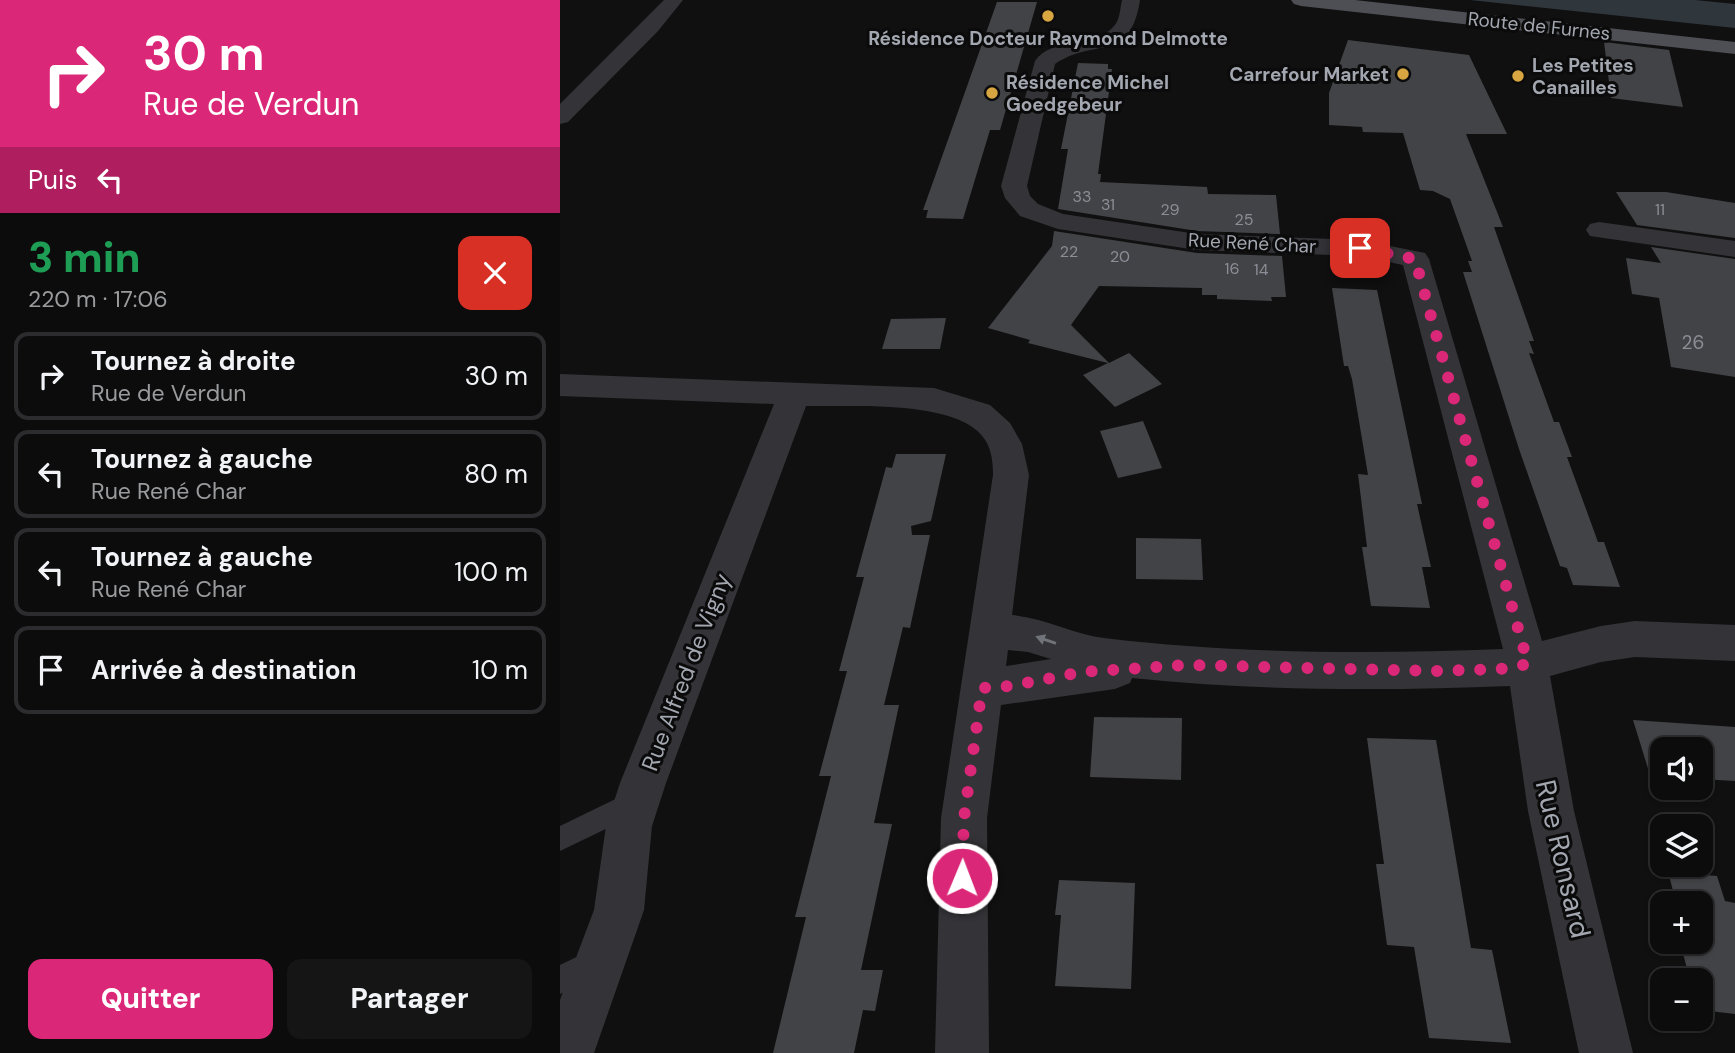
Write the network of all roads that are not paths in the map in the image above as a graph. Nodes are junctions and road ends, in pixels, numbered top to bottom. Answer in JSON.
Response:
{"nodes":[{"id":1,"x":661,"y":0,"type":"edge"},
{"id":2,"x":674,"y":0,"type":"edge"},
{"id":3,"x":1131,"y":0,"type":"edge"},
{"id":4,"x":1301,"y":0,"type":"edge"},
{"id":5,"x":1367,"y":0,"type":"edge"},
{"id":6,"x":640,"y":38,"type":"junction"},
{"id":7,"x":1735,"y":40,"type":"edge"},
{"id":8,"x":1735,"y":48,"type":"edge"},
{"id":9,"x":564,"y":108,"type":"edge"},
{"id":10,"x":1599,"y":230,"type":"dead end"},
{"id":11,"x":1735,"y":249,"type":"edge"},
{"id":12,"x":560,"y":385,"type":"edge"},
{"id":13,"x":794,"y":394,"type":"junction"},
{"id":14,"x":989,"y":631,"type":"junction"},
{"id":15,"x":1735,"y":643,"type":"edge"},
{"id":16,"x":1528,"y":664,"type":"junction"},
{"id":17,"x":1185,"y":665,"type":"junction"},
{"id":18,"x":982,"y":688,"type":"junction"},
{"id":19,"x":636,"y":801,"type":"junction"},
{"id":20,"x":560,"y":839,"type":"edge"},
{"id":21,"x":582,"y":969,"type":"edge"},
{"id":22,"x":568,"y":1053,"type":"edge"},
{"id":23,"x":962,"y":1053,"type":"edge"},
{"id":24,"x":1606,"y":1053,"type":"edge"}],
"edges":[{"from":1,"to":6,"type":"street"},
{"from":2,"to":6,"type":"street"},
{"from":3,"to":16,"type":"street","name":"Rue René Char"},
{"from":4,"to":8,"type":"main road","name":"Route de Furnes"},
{"from":5,"to":7,"type":"main road","name":"Route de Furnes"},
{"from":6,"to":9,"type":"street"},
{"from":10,"to":11,"type":"street"},
{"from":12,"to":13,"type":"street"},
{"from":13,"to":14,"type":"street"},
{"from":13,"to":19,"type":"street","name":"Rue Alfred de Vigny"},
{"from":17,"to":14,"type":"street","one_way":true},
{"from":14,"to":18,"type":"street"},
{"from":15,"to":16,"type":"street"},
{"from":16,"to":17,"type":"street"},
{"from":16,"to":24,"type":"street","name":"Rue Ronsard"},
{"from":17,"to":18,"type":"street"},
{"from":18,"to":23,"type":"street"},
{"from":19,"to":20,"type":"lane"},
{"from":19,"to":21,"type":"street","name":"Rue Alfred de Vigny"},
{"from":21,"to":22,"type":"street","name":"Rue Alfred de Vigny"}]}
